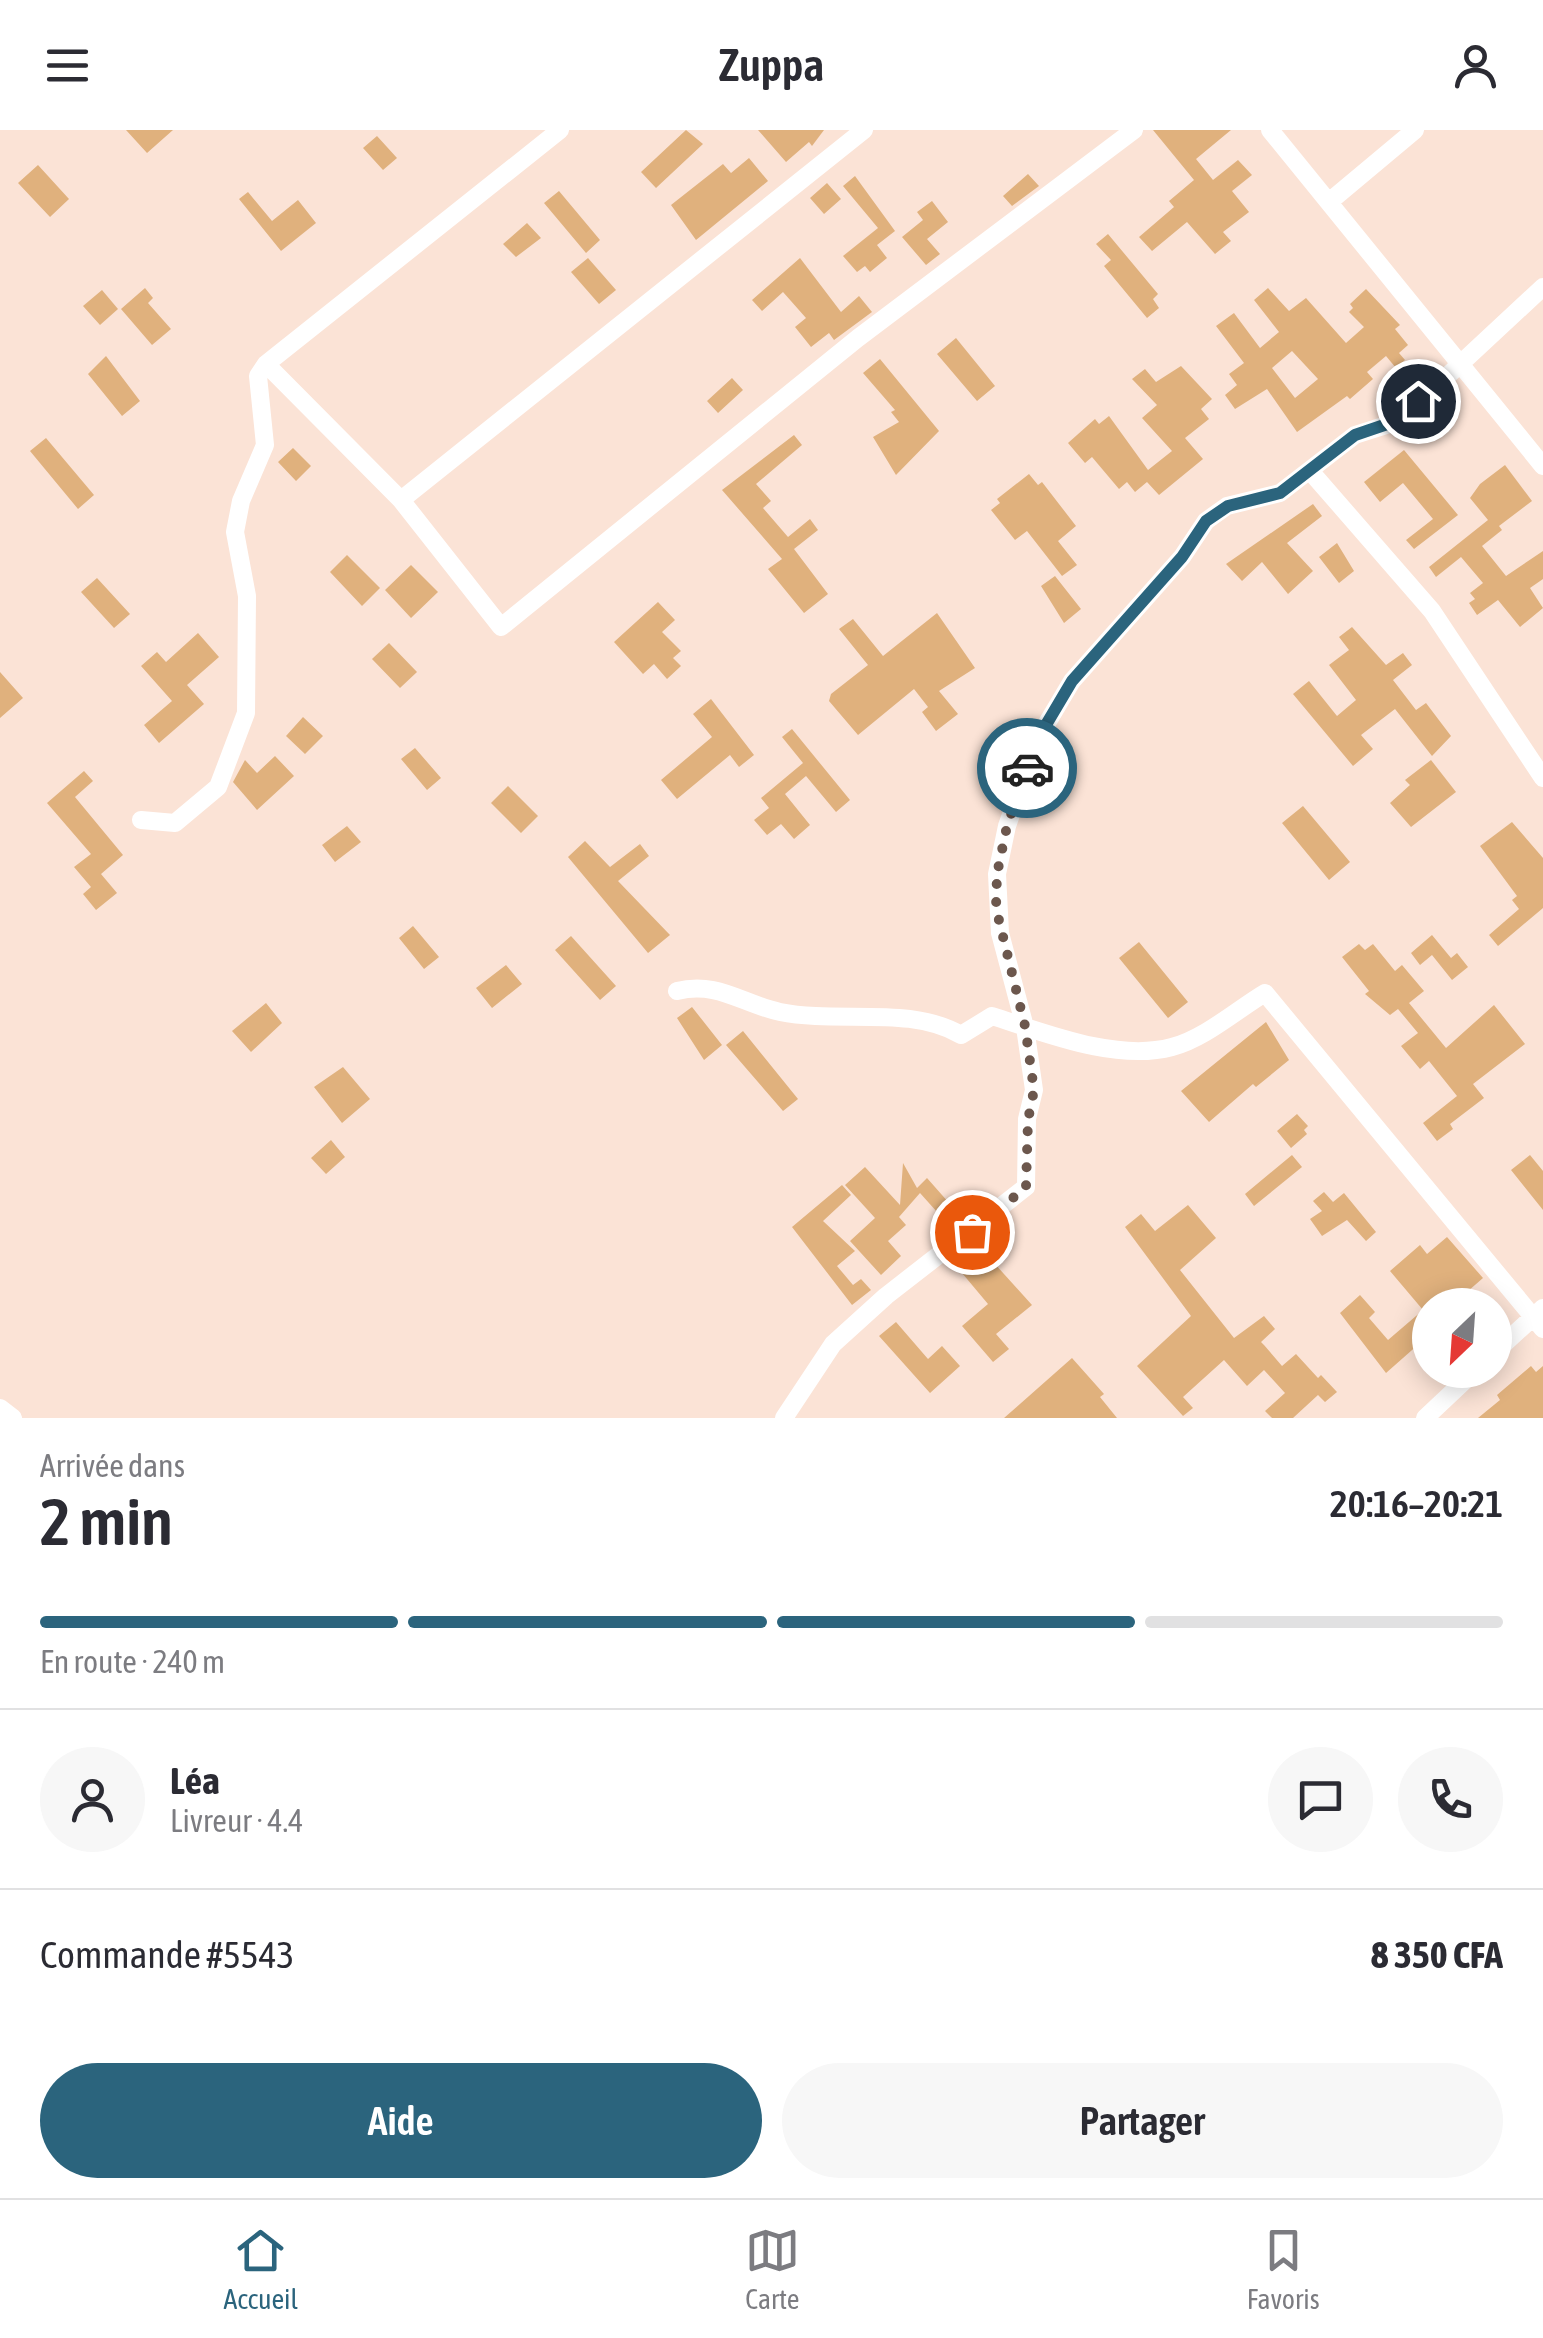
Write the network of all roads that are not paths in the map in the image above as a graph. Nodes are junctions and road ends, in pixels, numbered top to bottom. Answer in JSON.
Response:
{"nodes":[{"id":1,"x":560,"y":130,"type":"edge"},
{"id":2,"x":864,"y":130,"type":"edge"},
{"id":3,"x":1134,"y":130,"type":"edge"},
{"id":4,"x":1270,"y":130,"type":"edge"},
{"id":5,"x":1415,"y":130,"type":"edge"},
{"id":6,"x":1329,"y":202,"type":"junction"},
{"id":7,"x":1543,"y":287,"type":"edge"},
{"id":8,"x":1458,"y":362,"type":"junction"},
{"id":9,"x":266,"y":364,"type":"junction"},
{"id":10,"x":1543,"y":466,"type":"edge"},
{"id":11,"x":1311,"y":472,"type":"junction"},
{"id":12,"x":401,"y":500,"type":"junction"},
{"id":13,"x":1542,"y":773,"type":"edge"},
{"id":14,"x":142,"y":820,"type":"dead end"},
{"id":15,"x":677,"y":991,"type":"dead end"},
{"id":16,"x":1025,"y":1026,"type":"junction"},
{"id":17,"x":1540,"y":1318,"type":"edge"},
{"id":18,"x":1512,"y":1339,"type":"edge"},
{"id":19,"x":1457,"y":1388,"type":"edge"},
{"id":20,"x":0,"y":1408,"type":"edge"},
{"id":21,"x":13,"y":1418,"type":"edge"},
{"id":22,"x":784,"y":1418,"type":"edge"},
{"id":23,"x":1425,"y":1418,"type":"edge"}],
"edges":[{"from":1,"to":9,"type":"street"},
{"from":2,"to":12,"type":"street"},
{"from":3,"to":12,"type":"street"},
{"from":4,"to":6,"type":"street"},
{"from":5,"to":6,"type":"street"},
{"from":6,"to":8,"type":"street"},
{"from":7,"to":8,"type":"street"},
{"from":8,"to":10,"type":"street"},
{"from":8,"to":11,"type":"street"},
{"from":9,"to":12,"type":"street"},
{"from":9,"to":14,"type":"street"},
{"from":11,"to":13,"type":"street"},
{"from":11,"to":16,"type":"street"},
{"from":15,"to":16,"type":"street"},
{"from":16,"to":17,"type":"street"},
{"from":16,"to":22,"type":"street"},
{"from":17,"to":18,"type":"street"},
{"from":19,"to":23,"type":"street"},
{"from":20,"to":21,"type":"street"}]}
